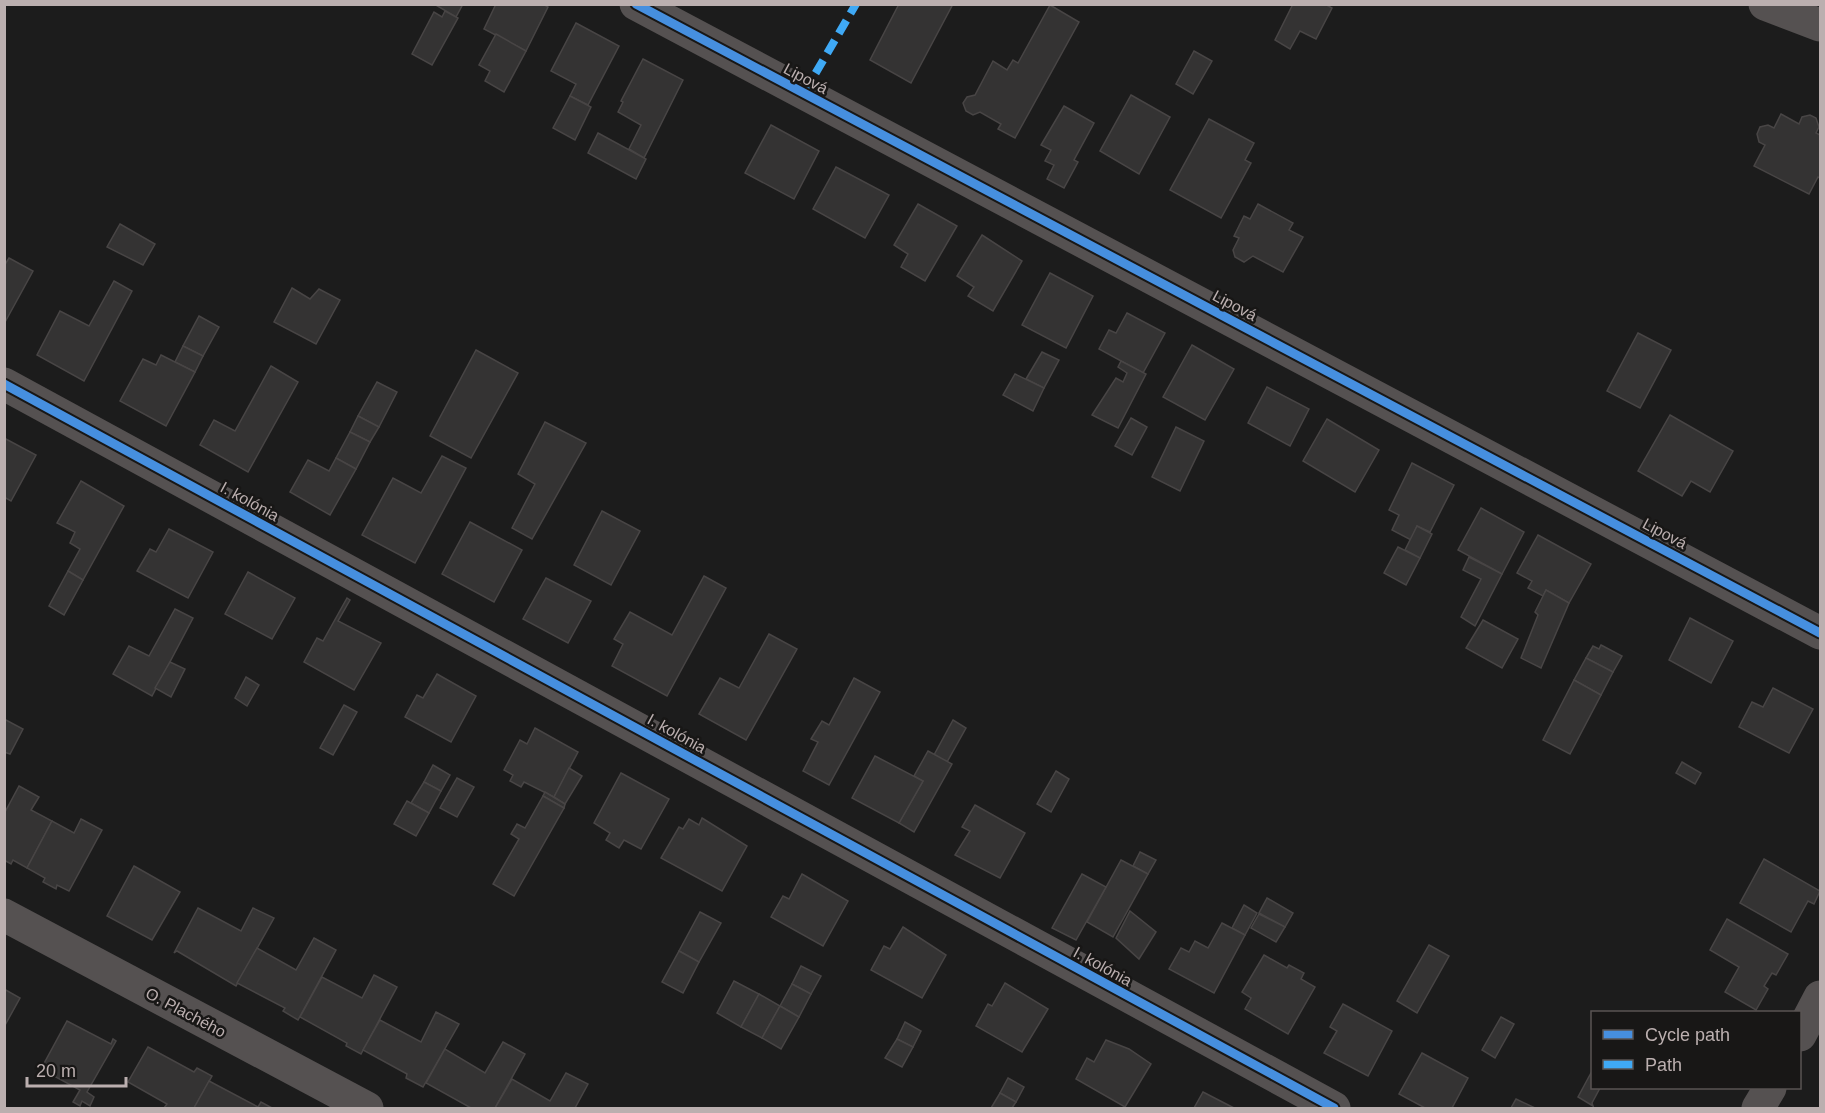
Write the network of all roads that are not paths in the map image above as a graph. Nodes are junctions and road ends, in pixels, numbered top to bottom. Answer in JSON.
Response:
{"nodes":[{"id":1,"x":636,"y":4,"type":"edge"},
{"id":2,"x":1765,"y":4,"type":"edge"},
{"id":3,"x":1821,"y":25,"type":"edge"},
{"id":4,"x":4,"y":384,"type":"edge"},
{"id":5,"x":1821,"y":633,"type":"edge"},
{"id":6,"x":4,"y":915,"type":"edge"},
{"id":7,"x":1821,"y":997,"type":"edge"},
{"id":8,"x":1801,"y":1033,"type":"edge"},
{"id":9,"x":1769,"y":1089,"type":"edge"},
{"id":10,"x":367,"y":1108,"type":"edge"},
{"id":11,"x":1334,"y":1108,"type":"edge"},
{"id":12,"x":1758,"y":1108,"type":"edge"}],
"edges":[{"from":1,"to":5,"type":"street","name":"Lipová"},
{"from":2,"to":3,"type":"street"},
{"from":4,"to":11,"type":"street","name":"I. kolónia"},
{"from":6,"to":10,"type":"street","name":"O. Plachého"},
{"from":7,"to":8,"type":"street"},
{"from":9,"to":12,"type":"street"}]}
